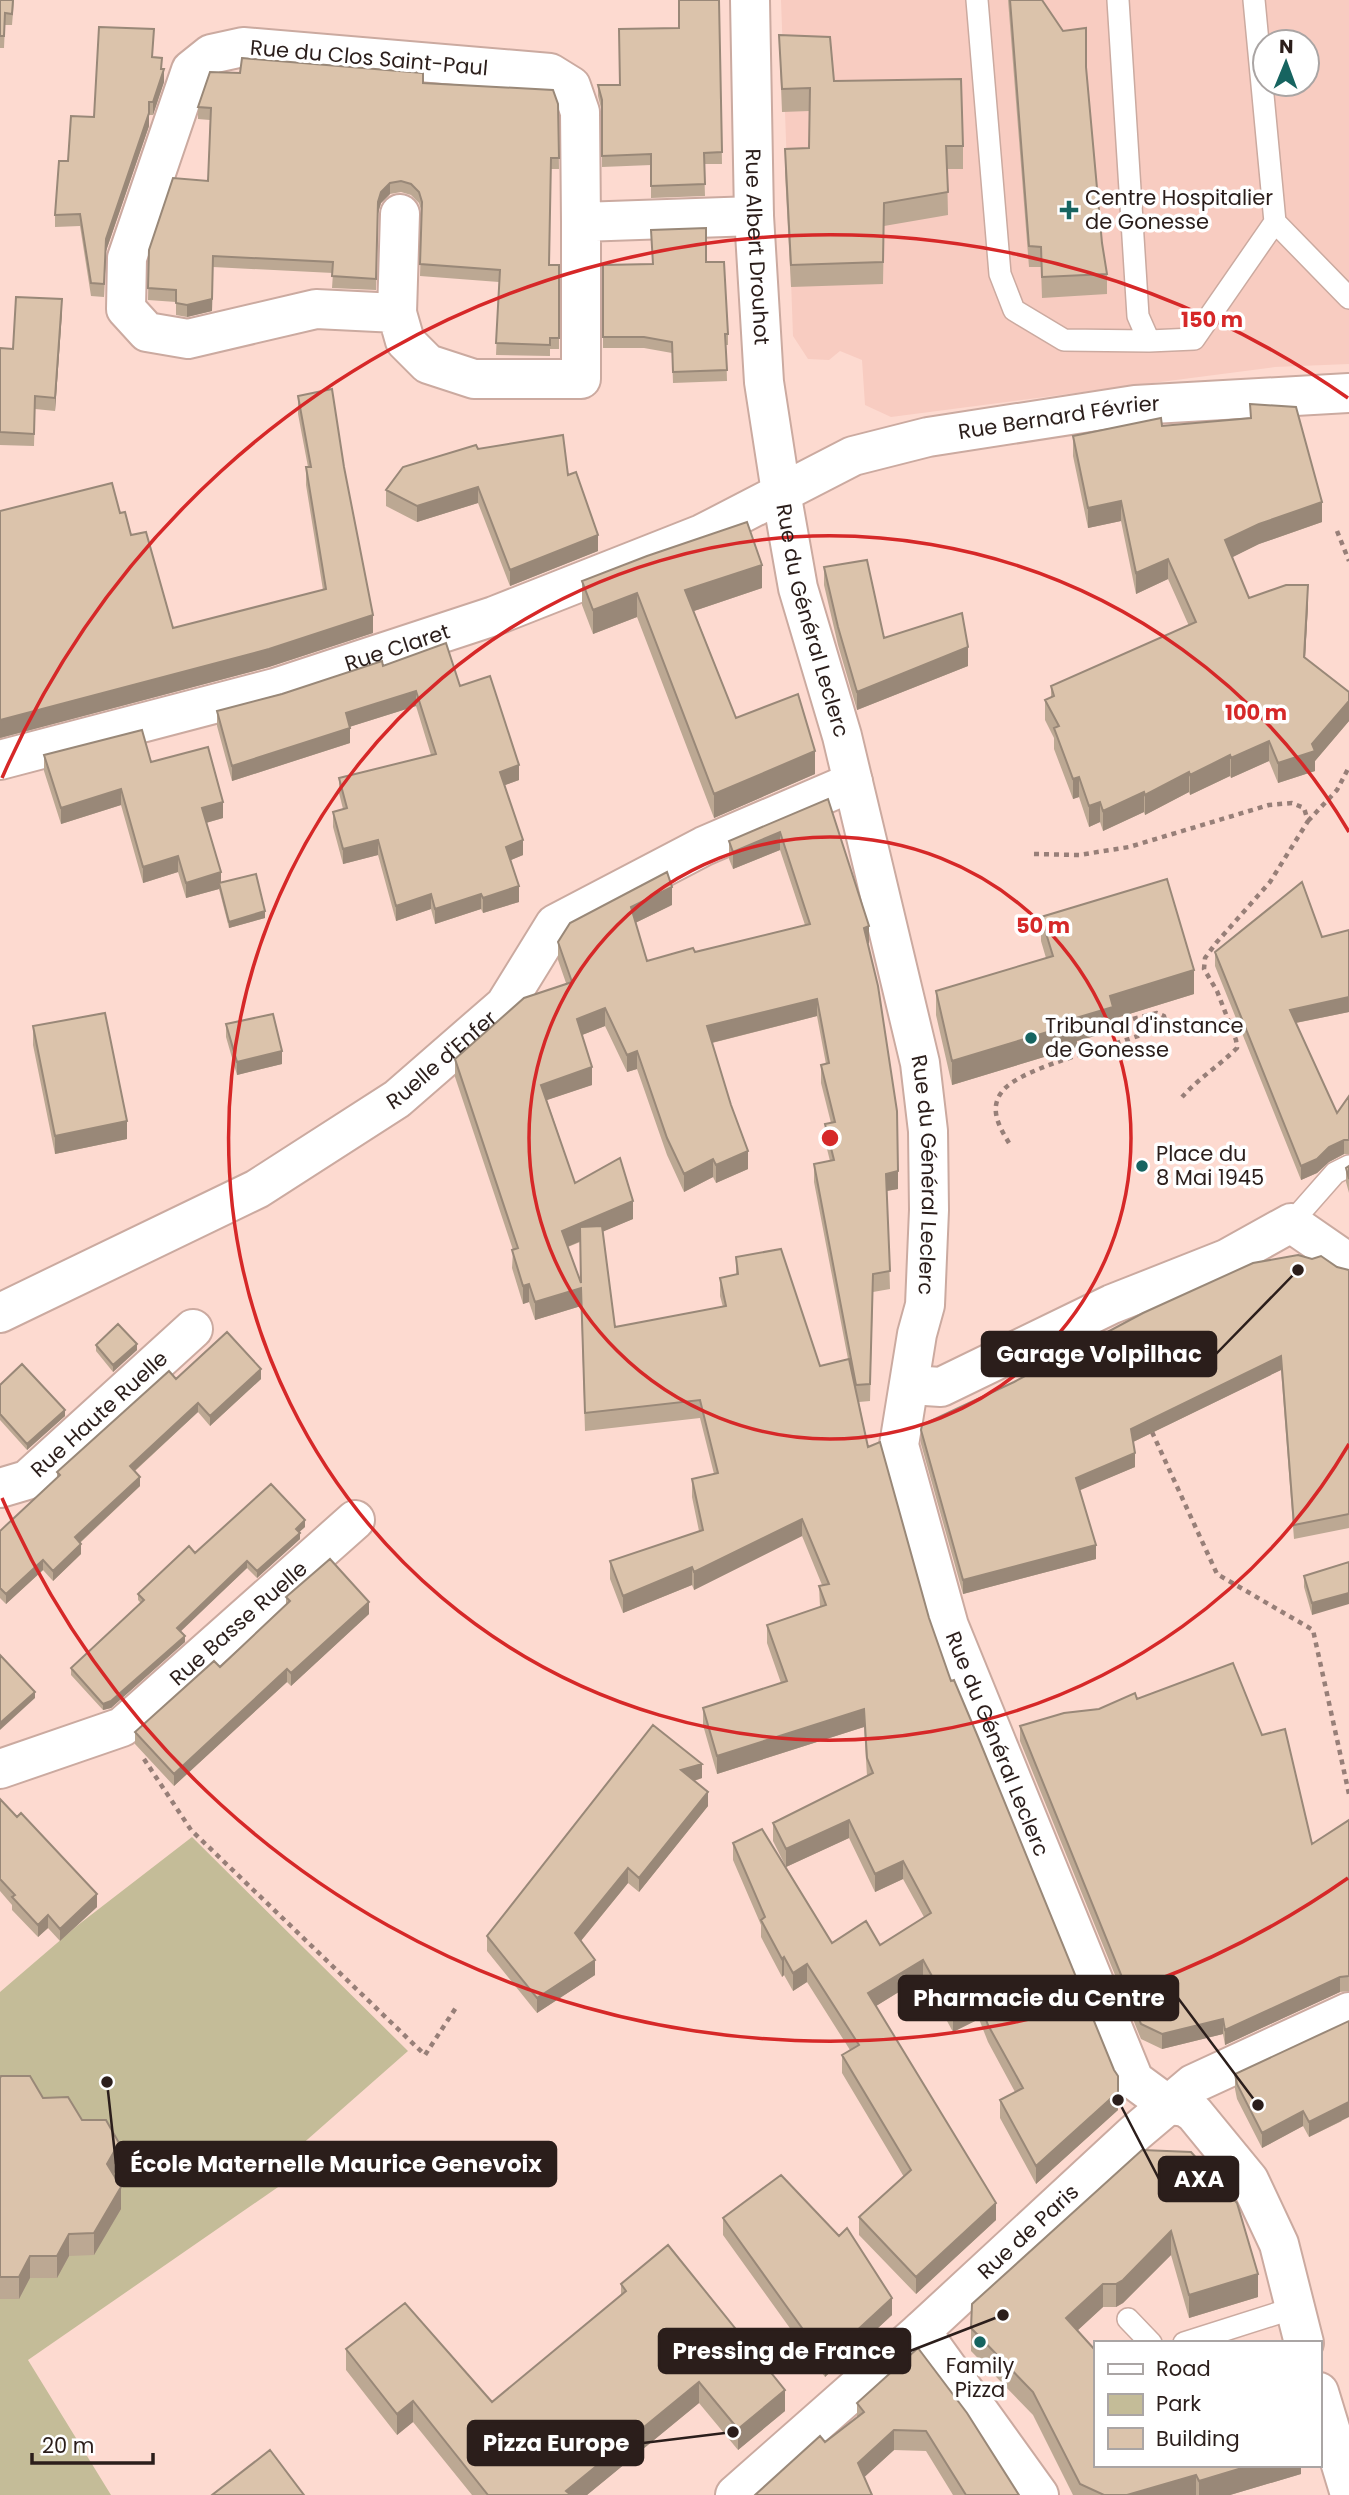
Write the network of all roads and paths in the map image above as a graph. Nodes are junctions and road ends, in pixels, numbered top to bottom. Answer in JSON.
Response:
{"nodes":[{"id":1,"x":750,"y":0,"type":"edge"},
{"id":2,"x":976,"y":0,"type":"edge"},
{"id":3,"x":1118,"y":0,"type":"edge"},
{"id":4,"x":1254,"y":0,"type":"edge"},
{"id":5,"x":400,"y":214,"type":"dead end"},
{"id":6,"x":754,"y":216,"type":"junction"},
{"id":7,"x":581,"y":222,"type":"junction"},
{"id":8,"x":1275,"y":222,"type":"junction"},
{"id":9,"x":1349,"y":298,"type":"edge"},
{"id":10,"x":397,"y":313,"type":"junction"},
{"id":11,"x":1149,"y":341,"type":"junction"},
{"id":12,"x":1349,"y":393,"type":"edge"},
{"id":13,"x":780,"y":492,"type":"junction"},
{"id":14,"x":1337,"y":531,"type":"dead end"},
{"id":15,"x":1349,"y":561,"type":"edge"},
{"id":16,"x":0,"y":760,"type":"edge"},
{"id":17,"x":1349,"y":767,"type":"edge"},
{"id":18,"x":853,"y":782,"type":"junction"},
{"id":19,"x":1308,"y":821,"type":"junction"},
{"id":20,"x":1034,"y":854,"type":"dead end"},
{"id":21,"x":1100,"y":1024,"type":"edge"},
{"id":22,"x":1182,"y":1097,"type":"dead end"},
{"id":23,"x":1009,"y":1143,"type":"dead end"},
{"id":24,"x":1349,"y":1166,"type":"edge"},
{"id":25,"x":1292,"y":1223,"type":"junction"},
{"id":26,"x":1349,"y":1263,"type":"edge"},
{"id":27,"x":0,"y":1313,"type":"edge"},
{"id":28,"x":193,"y":1329,"type":"dead end"},
{"id":29,"x":911,"y":1385,"type":"junction"},
{"id":30,"x":1152,"y":1432,"type":"edge"},
{"id":31,"x":0,"y":1488,"type":"edge"},
{"id":32,"x":355,"y":1520,"type":"dead end"},
{"id":33,"x":122,"y":1727,"type":"junction"},
{"id":34,"x":0,"y":1769,"type":"edge"},
{"id":35,"x":1349,"y":1794,"type":"edge"},
{"id":36,"x":457,"y":2006,"type":"dead end"},
{"id":37,"x":1349,"y":2012,"type":"edge"},
{"id":38,"x":1168,"y":2105,"type":"junction"},
{"id":39,"x":1128,"y":2319,"type":"dead end"},
{"id":40,"x":1299,"y":2325,"type":"edge"},
{"id":41,"x":921,"y":2331,"type":"junction"},
{"id":42,"x":1149,"y":2341,"type":"edge"},
{"id":43,"x":1197,"y":2341,"type":"edge"},
{"id":44,"x":1321,"y":2399,"type":"edge"},
{"id":45,"x":1349,"y":2491,"type":"edge"},
{"id":46,"x":735,"y":2495,"type":"edge"},
{"id":47,"x":1039,"y":2495,"type":"edge"}],
"edges":[{"from":1,"to":6,"type":"street","name":"Rue Albert Drouhot"},
{"from":2,"to":11,"type":"lane"},
{"from":3,"to":11,"type":"lane"},
{"from":4,"to":8,"type":"lane"},
{"from":5,"to":10,"type":"street","name":"Rue du Clos Saint-Paul"},
{"from":6,"to":7,"type":"street"},
{"from":6,"to":13,"type":"street","name":"Rue Albert Drouhot"},
{"from":7,"to":10,"type":"street","name":"Rue du Clos Saint-Paul"},
{"from":7,"to":10,"type":"street","name":"Rue du Clos Saint-Paul"},
{"from":8,"to":9,"type":"lane"},
{"from":8,"to":11,"type":"lane"},
{"from":12,"to":13,"type":"street","name":"Rue Bernard Février"},
{"from":13,"to":16,"type":"street","name":"Rue Claret"},
{"from":13,"to":18,"type":"street","name":"Rue du Général Leclerc"},
{"from":14,"to":15,"type":"path"},
{"from":17,"to":19,"type":"path"},
{"from":18,"to":27,"type":"street","name":"Ruelle d'Enfer"},
{"from":18,"to":29,"type":"street","name":"Rue du Général Leclerc"},
{"from":19,"to":20,"type":"path"},
{"from":19,"to":22,"type":"path"},
{"from":21,"to":23,"type":"path"},
{"from":24,"to":25,"type":"lane"},
{"from":25,"to":26,"type":"street"},
{"from":25,"to":29,"type":"street"},
{"from":28,"to":31,"type":"street","name":"Rue Haute Ruelle"},
{"from":29,"to":38,"type":"street","name":"Rue du Général Leclerc"},
{"from":30,"to":35,"type":"path"},
{"from":32,"to":33,"type":"street","name":"Rue Basse Ruelle"},
{"from":33,"to":34,"type":"street"},
{"from":33,"to":36,"type":"path"},
{"from":37,"to":38,"type":"street","name":"Rue de Paris"},
{"from":38,"to":40,"type":"street","name":"Rue du Général Leclerc"},
{"from":38,"to":41,"type":"street","name":"Rue de Paris"},
{"from":39,"to":42,"type":"lane"},
{"from":40,"to":43,"type":"lane"},
{"from":41,"to":46,"type":"street","name":"Rue de Paris"},
{"from":41,"to":47,"type":"street"},
{"from":44,"to":45,"type":"street"}]}
